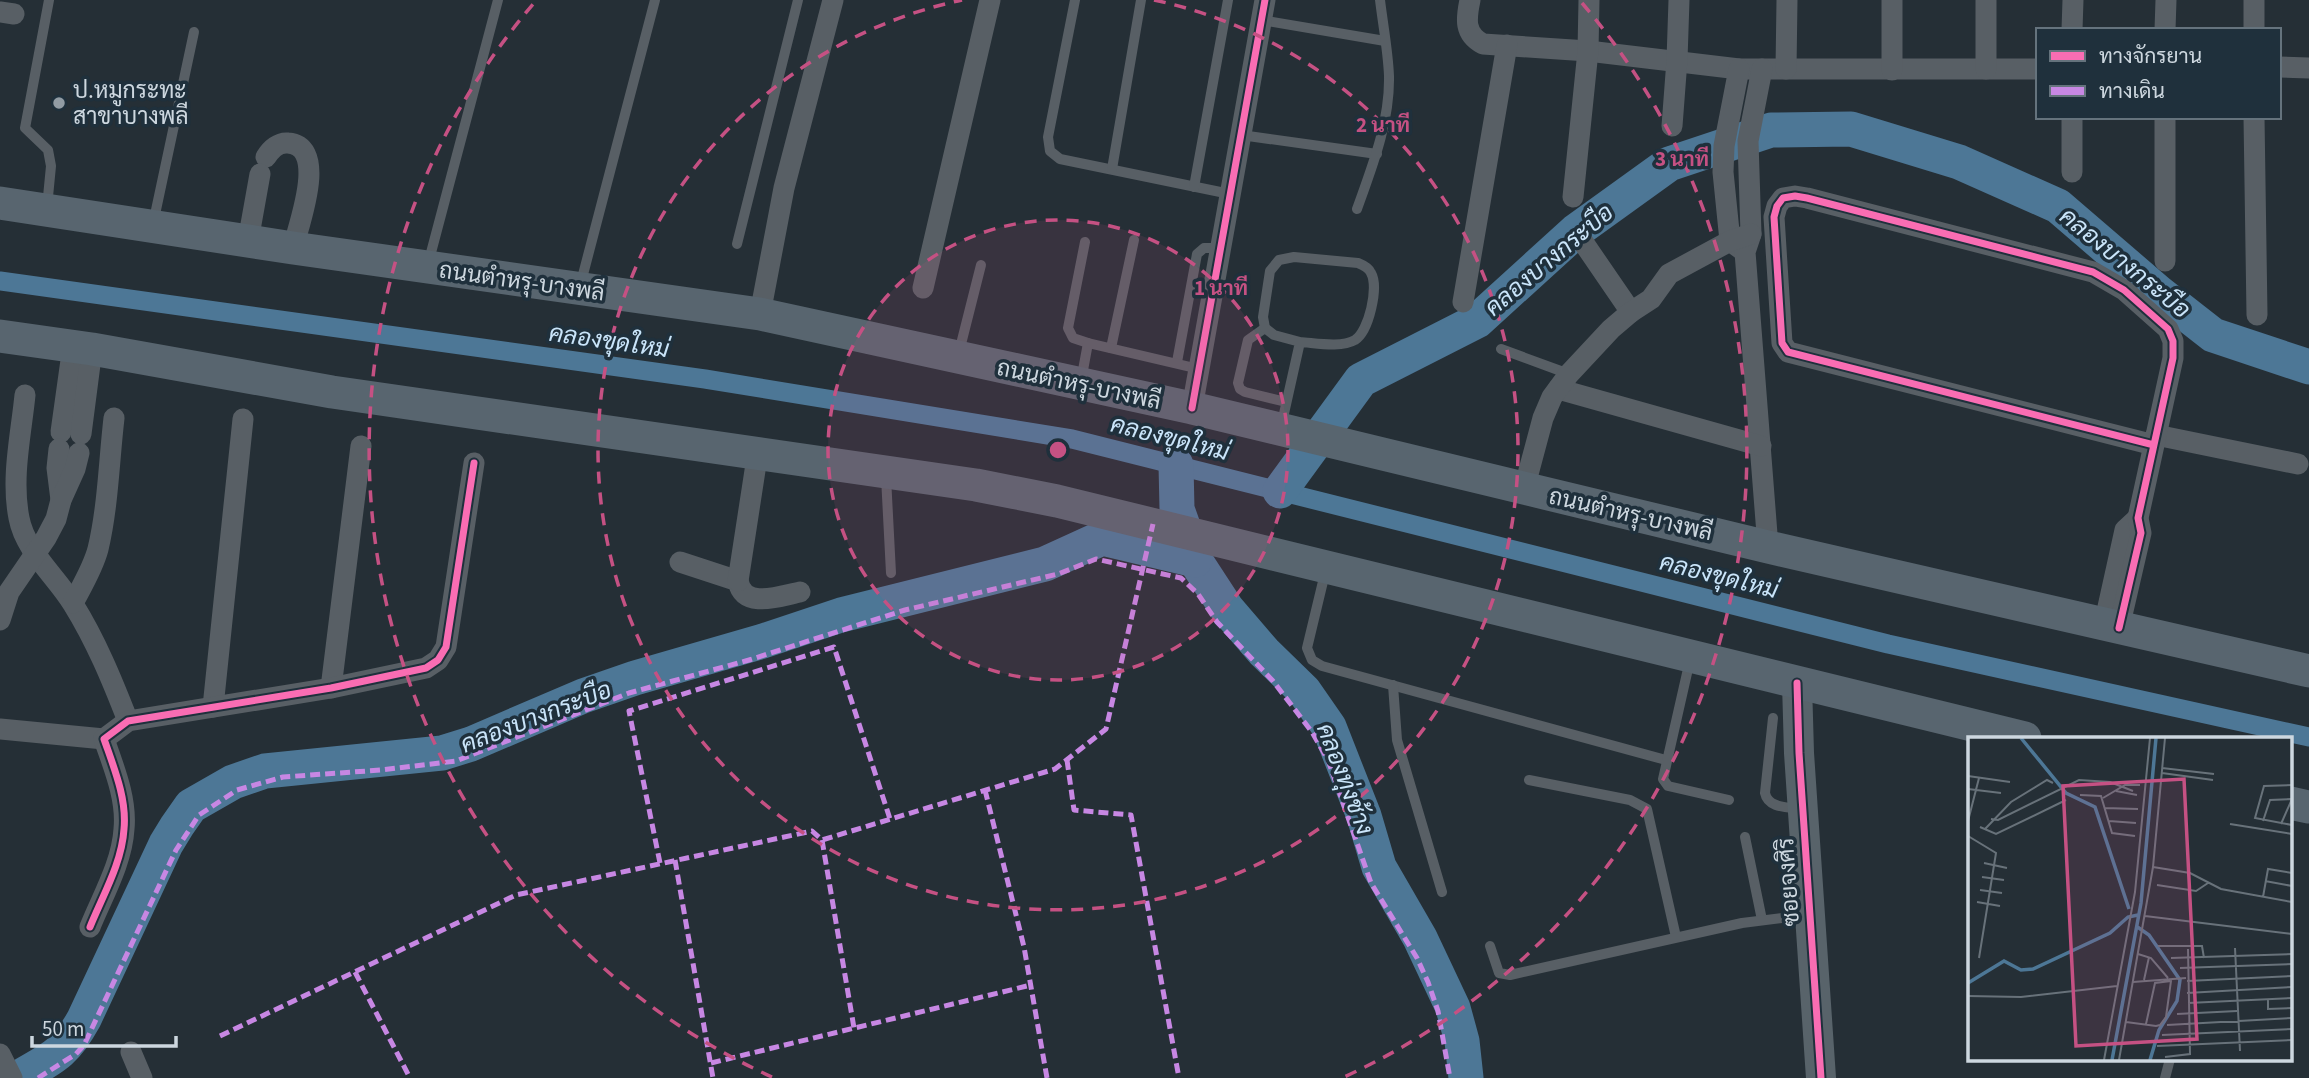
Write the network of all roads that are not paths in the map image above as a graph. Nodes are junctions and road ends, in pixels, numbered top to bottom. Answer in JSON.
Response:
{"nodes":[{"id":1,"x":49,"y":0,"type":"edge"},
{"id":2,"x":498,"y":0,"type":"edge"},
{"id":3,"x":655,"y":0,"type":"edge"},
{"id":4,"x":798,"y":0,"type":"edge"},
{"id":5,"x":833,"y":0,"type":"edge"},
{"id":6,"x":990,"y":0,"type":"edge"},
{"id":7,"x":1075,"y":0,"type":"edge"},
{"id":8,"x":1141,"y":0,"type":"edge"},
{"id":9,"x":1228,"y":0,"type":"edge"},
{"id":10,"x":1380,"y":0,"type":"edge"},
{"id":11,"x":1469,"y":0,"type":"edge"},
{"id":12,"x":1589,"y":0,"type":"edge"},
{"id":13,"x":1679,"y":0,"type":"edge"},
{"id":14,"x":1787,"y":0,"type":"edge"},
{"id":15,"x":1892,"y":0,"type":"edge"},
{"id":16,"x":1986,"y":0,"type":"edge"},
{"id":17,"x":2073,"y":0,"type":"edge"},
{"id":18,"x":2166,"y":0,"type":"edge"},
{"id":19,"x":2254,"y":0,"type":"edge"},
{"id":20,"x":1263,"y":10,"type":"edge"},
{"id":21,"x":2072,"y":28,"type":"edge"},
{"id":22,"x":2165,"y":28,"type":"edge"},
{"id":23,"x":2254,"y":28,"type":"edge"},
{"id":24,"x":194,"y":32,"type":"dead end"},
{"id":25,"x":1385,"y":41,"type":"junction"},
{"id":26,"x":1507,"y":45,"type":"junction"},
{"id":27,"x":1588,"y":51,"type":"junction"},
{"id":28,"x":1677,"y":60,"type":"junction"},
{"id":29,"x":2281,"y":67,"type":"edge"},
{"id":30,"x":2309,"y":68,"type":"edge"},
{"id":31,"x":1739,"y":69,"type":"junction"},
{"id":32,"x":1762,"y":69,"type":"junction"},
{"id":33,"x":1786,"y":69,"type":"junction"},
{"id":34,"x":1986,"y":69,"type":"junction"},
{"id":35,"x":2036,"y":69,"type":"edge"},
{"id":36,"x":1892,"y":70,"type":"junction"},
{"id":37,"x":2072,"y":119,"type":"edge"},
{"id":38,"x":2165,"y":119,"type":"edge"},
{"id":39,"x":2254,"y":119,"type":"edge"},
{"id":40,"x":1672,"y":126,"type":"dead end"},
{"id":41,"x":1241,"y":135,"type":"junction"},
{"id":42,"x":1377,"y":153,"type":"junction"},
{"id":43,"x":1112,"y":169,"type":"junction"},
{"id":44,"x":2072,"y":172,"type":"dead end"},
{"id":45,"x":1194,"y":187,"type":"junction"},
{"id":46,"x":1230,"y":194,"type":"junction"},
{"id":47,"x":1573,"y":197,"type":"dead end"},
{"id":48,"x":0,"y":203,"type":"edge"},
{"id":49,"x":1357,"y":209,"type":"dead end"},
{"id":50,"x":47,"y":210,"type":"junction"},
{"id":51,"x":153,"y":226,"type":"junction"},
{"id":52,"x":1134,"y":240,"type":"dead end"},
{"id":53,"x":248,"y":241,"type":"junction"},
{"id":54,"x":1085,"y":242,"type":"dead end"},
{"id":55,"x":1583,"y":242,"type":"dead end"},
{"id":56,"x":1742,"y":242,"type":"junction"},
{"id":57,"x":737,"y":244,"type":"dead end"},
{"id":58,"x":293,"y":248,"type":"junction"},
{"id":59,"x":1220,"y":248,"type":"junction"},
{"id":60,"x":2165,"y":261,"type":"dead end"},
{"id":61,"x":981,"y":265,"type":"dead end"},
{"id":62,"x":428,"y":267,"type":"junction"},
{"id":63,"x":923,"y":288,"type":"dead end"},
{"id":64,"x":579,"y":289,"type":"junction"},
{"id":65,"x":1463,"y":302,"type":"dead end"},
{"id":66,"x":1631,"y":312,"type":"junction"},
{"id":67,"x":760,"y":314,"type":"junction"},
{"id":68,"x":2257,"y":315,"type":"dead end"},
{"id":69,"x":1265,"y":328,"type":"junction"},
{"id":70,"x":0,"y":336,"type":"edge"},
{"id":71,"x":1300,"y":342,"type":"junction"},
{"id":72,"x":1088,"y":343,"type":"junction"},
{"id":73,"x":82,"y":348,"type":"junction"},
{"id":74,"x":1111,"y":348,"type":"junction"},
{"id":75,"x":1501,"y":349,"type":"dead end"},
{"id":76,"x":957,"y":358,"type":"junction"},
{"id":77,"x":1177,"y":362,"type":"junction"},
{"id":78,"x":1199,"y":369,"type":"junction"},
{"id":79,"x":1563,"y":381,"type":"junction"},
{"id":80,"x":1080,"y":384,"type":"junction"},
{"id":81,"x":24,"y":395,"type":"dead end"},
{"id":82,"x":1192,"y":408,"type":"junction"},
{"id":83,"x":114,"y":418,"type":"dead end"},
{"id":84,"x":243,"y":419,"type":"dead end"},
{"id":85,"x":1283,"y":420,"type":"junction"},
{"id":86,"x":2155,"y":440,"type":"junction"},
{"id":87,"x":361,"y":446,"type":"dead end"},
{"id":88,"x":1761,"y":446,"type":"junction"},
{"id":89,"x":758,"y":451,"type":"junction"},
{"id":90,"x":474,"y":463,"type":"dead end"},
{"id":91,"x":2298,"y":464,"type":"dead end"},
{"id":92,"x":886,"y":471,"type":"junction"},
{"id":93,"x":1524,"y":489,"type":"junction"},
{"id":94,"x":1768,"y":547,"type":"junction"},
{"id":95,"x":36,"y":555,"type":"junction"},
{"id":96,"x":680,"y":562,"type":"dead end"},
{"id":97,"x":1326,"y":567,"type":"junction"},
{"id":98,"x":891,"y":573,"type":"dead end"},
{"id":99,"x":738,"y":581,"type":"junction"},
{"id":100,"x":800,"y":592,"type":"dead end"},
{"id":101,"x":73,"y":603,"type":"junction"},
{"id":102,"x":0,"y":620,"type":"edge"},
{"id":103,"x":2112,"y":627,"type":"junction"},
{"id":104,"x":1690,"y":657,"type":"junction"},
{"id":105,"x":2309,"y":671,"type":"edge"},
{"id":106,"x":1797,"y":683,"type":"junction"},
{"id":107,"x":1393,"y":685,"type":"junction"},
{"id":108,"x":331,"y":688,"type":"junction"},
{"id":109,"x":213,"y":707,"type":"junction"},
{"id":110,"x":1773,"y":718,"type":"dead end"},
{"id":111,"x":128,"y":721,"type":"junction"},
{"id":112,"x":0,"y":729,"type":"edge"},
{"id":113,"x":2021,"y":737,"type":"edge"},
{"id":114,"x":104,"y":739,"type":"junction"},
{"id":115,"x":1666,"y":760,"type":"junction"},
{"id":116,"x":1529,"y":780,"type":"dead end"},
{"id":117,"x":1729,"y":800,"type":"dead end"},
{"id":118,"x":1803,"y":810,"type":"junction"},
{"id":119,"x":1745,"y":837,"type":"dead end"},
{"id":120,"x":1442,"y":892,"type":"dead end"},
{"id":121,"x":1810,"y":914,"type":"junction"},
{"id":122,"x":1762,"y":920,"type":"junction"},
{"id":123,"x":90,"y":928,"type":"dead end"},
{"id":124,"x":1676,"y":937,"type":"junction"},
{"id":125,"x":1490,"y":946,"type":"dead end"},
{"id":126,"x":131,"y":1052,"type":"dead end"},
{"id":127,"x":0,"y":1054,"type":"edge"},
{"id":128,"x":2170,"y":1060,"type":"edge"},
{"id":129,"x":12,"y":1078,"type":"edge"},
{"id":130,"x":142,"y":1078,"type":"edge"},
{"id":131,"x":1821,"y":1078,"type":"edge"},
{"id":132,"x":2165,"y":1078,"type":"edge"}],
"edges":[{"from":1,"to":50,"type":"lane"},
{"from":2,"to":62,"type":"lane"},
{"from":3,"to":64,"type":"lane"},
{"from":4,"to":57,"type":"lane"},
{"from":5,"to":67,"type":"street"},
{"from":6,"to":63,"type":"street"},
{"from":7,"to":43,"type":"lane"},
{"from":8,"to":43,"type":"lane"},
{"from":9,"to":45,"type":"lane"},
{"from":10,"to":25,"type":"lane"},
{"from":11,"to":26,"type":"street"},
{"from":12,"to":27,"type":"street"},
{"from":13,"to":28,"type":"street"},
{"from":14,"to":33,"type":"street"},
{"from":15,"to":36,"type":"street"},
{"from":16,"to":34,"type":"street"},
{"from":17,"to":21,"type":"street"},
{"from":18,"to":22,"type":"street"},
{"from":19,"to":23,"type":"street"},
{"from":20,"to":25,"type":"lane"},
{"from":20,"to":41,"type":"street"},
{"from":24,"to":51,"type":"lane"},
{"from":25,"to":42,"type":"lane"},
{"from":26,"to":27,"type":"street"},
{"from":26,"to":65,"type":"street"},
{"from":27,"to":28,"type":"street"},
{"from":27,"to":47,"type":"street"},
{"from":28,"to":31,"type":"street"},
{"from":28,"to":40,"type":"street"},
{"from":29,"to":30,"type":"street"},
{"from":31,"to":32,"type":"street"},
{"from":31,"to":56,"type":"street"},
{"from":32,"to":33,"type":"street"},
{"from":32,"to":56,"type":"street"},
{"from":33,"to":36,"type":"street"},
{"from":34,"to":35,"type":"street"},
{"from":34,"to":36,"type":"street"},
{"from":37,"to":44,"type":"street"},
{"from":38,"to":60,"type":"street"},
{"from":39,"to":68,"type":"street"},
{"from":41,"to":42,"type":"lane"},
{"from":41,"to":46,"type":"street"},
{"from":42,"to":49,"type":"lane"},
{"from":43,"to":45,"type":"lane"},
{"from":45,"to":46,"type":"lane"},
{"from":46,"to":59,"type":"street"},
{"from":48,"to":50,"type":"main road","name":"ถนนตำหรุ-บางพลี"},
{"from":50,"to":51,"type":"main road","name":"ถนนตำหรุ-บางพลี"},
{"from":51,"to":53,"type":"main road","name":"ถนนตำหรุ-บางพลี"},
{"from":52,"to":74,"type":"lane"},
{"from":53,"to":58,"type":"main road","name":"ถนนตำหรุ-บางพลี"},
{"from":53,"to":58,"type":"street"},
{"from":54,"to":72,"type":"lane"},
{"from":55,"to":66,"type":"street"},
{"from":56,"to":66,"type":"street"},
{"from":56,"to":88,"type":"street"},
{"from":58,"to":62,"type":"main road","name":"ถนนตำหรุ-บางพลี"},
{"from":59,"to":77,"type":"lane"},
{"from":59,"to":78,"type":"street"},
{"from":61,"to":76,"type":"lane"},
{"from":62,"to":64,"type":"main road","name":"ถนนตำหรุ-บางพลี"},
{"from":64,"to":67,"type":"main road","name":"ถนนตำหรุ-บางพลี"},
{"from":66,"to":79,"type":"street"},
{"from":67,"to":76,"type":"main road","name":"ถนนตำหรุ-บางพลี"},
{"from":69,"to":71,"type":"lane"},
{"from":69,"to":71,"type":"lane"},
{"from":69,"to":85,"type":"lane"},
{"from":70,"to":73,"type":"main road"},
{"from":71,"to":85,"type":"lane"},
{"from":72,"to":74,"type":"lane"},
{"from":72,"to":80,"type":"lane"},
{"from":73,"to":89,"type":"main road"},
{"from":73,"to":95,"type":"street"},
{"from":74,"to":77,"type":"lane"},
{"from":75,"to":79,"type":"lane"},
{"from":76,"to":80,"type":"main road","name":"ถนนตำหรุ-บางพลี"},
{"from":77,"to":78,"type":"lane"},
{"from":78,"to":82,"type":"street"},
{"from":79,"to":88,"type":"street"},
{"from":79,"to":93,"type":"street"},
{"from":80,"to":82,"type":"main road","name":"ถนนตำหรุ-บางพลี"},
{"from":81,"to":95,"type":"street"},
{"from":82,"to":85,"type":"main road","name":"ถนนตำหรุ-บางพลี"},
{"from":83,"to":101,"type":"street"},
{"from":84,"to":109,"type":"street"},
{"from":85,"to":93,"type":"main road","name":"ถนนตำหรุ-บางพลี"},
{"from":86,"to":86,"type":"street"},
{"from":86,"to":91,"type":"street"},
{"from":86,"to":103,"type":"street"},
{"from":87,"to":108,"type":"street"},
{"from":88,"to":94,"type":"street"},
{"from":89,"to":92,"type":"main road"},
{"from":89,"to":99,"type":"street"},
{"from":90,"to":108,"type":"street"},
{"from":92,"to":97,"type":"main road"},
{"from":92,"to":98,"type":"lane"},
{"from":93,"to":94,"type":"main road","name":"ถนนตำหรุ-บางพลี"},
{"from":94,"to":103,"type":"main road","name":"ถนนตำหรุ-บางพลี"},
{"from":95,"to":101,"type":"street"},
{"from":95,"to":102,"type":"street"},
{"from":96,"to":99,"type":"street"},
{"from":97,"to":104,"type":"main road"},
{"from":97,"to":107,"type":"lane"},
{"from":99,"to":100,"type":"street"},
{"from":101,"to":111,"type":"street"},
{"from":103,"to":105,"type":"main road","name":"ถนนตำหรุ-บางพลี"},
{"from":104,"to":106,"type":"main road"},
{"from":104,"to":115,"type":"lane"},
{"from":106,"to":113,"type":"main road"},
{"from":106,"to":118,"type":"street","name":"ซอยจงศิริ"},
{"from":107,"to":115,"type":"lane"},
{"from":107,"to":120,"type":"lane"},
{"from":108,"to":109,"type":"street"},
{"from":109,"to":111,"type":"street"},
{"from":110,"to":118,"type":"lane"},
{"from":111,"to":114,"type":"street"},
{"from":112,"to":114,"type":"street"},
{"from":114,"to":123,"type":"street"},
{"from":115,"to":117,"type":"lane"},
{"from":116,"to":124,"type":"lane"},
{"from":118,"to":121,"type":"street","name":"ซอยจงศิริ"},
{"from":119,"to":122,"type":"lane"},
{"from":121,"to":122,"type":"lane"},
{"from":121,"to":131,"type":"street","name":"ซอยจงศิริ"},
{"from":122,"to":124,"type":"lane"},
{"from":124,"to":125,"type":"lane"},
{"from":126,"to":130,"type":"street"},
{"from":127,"to":129,"type":"street"},
{"from":128,"to":132,"type":"lane"}]}
